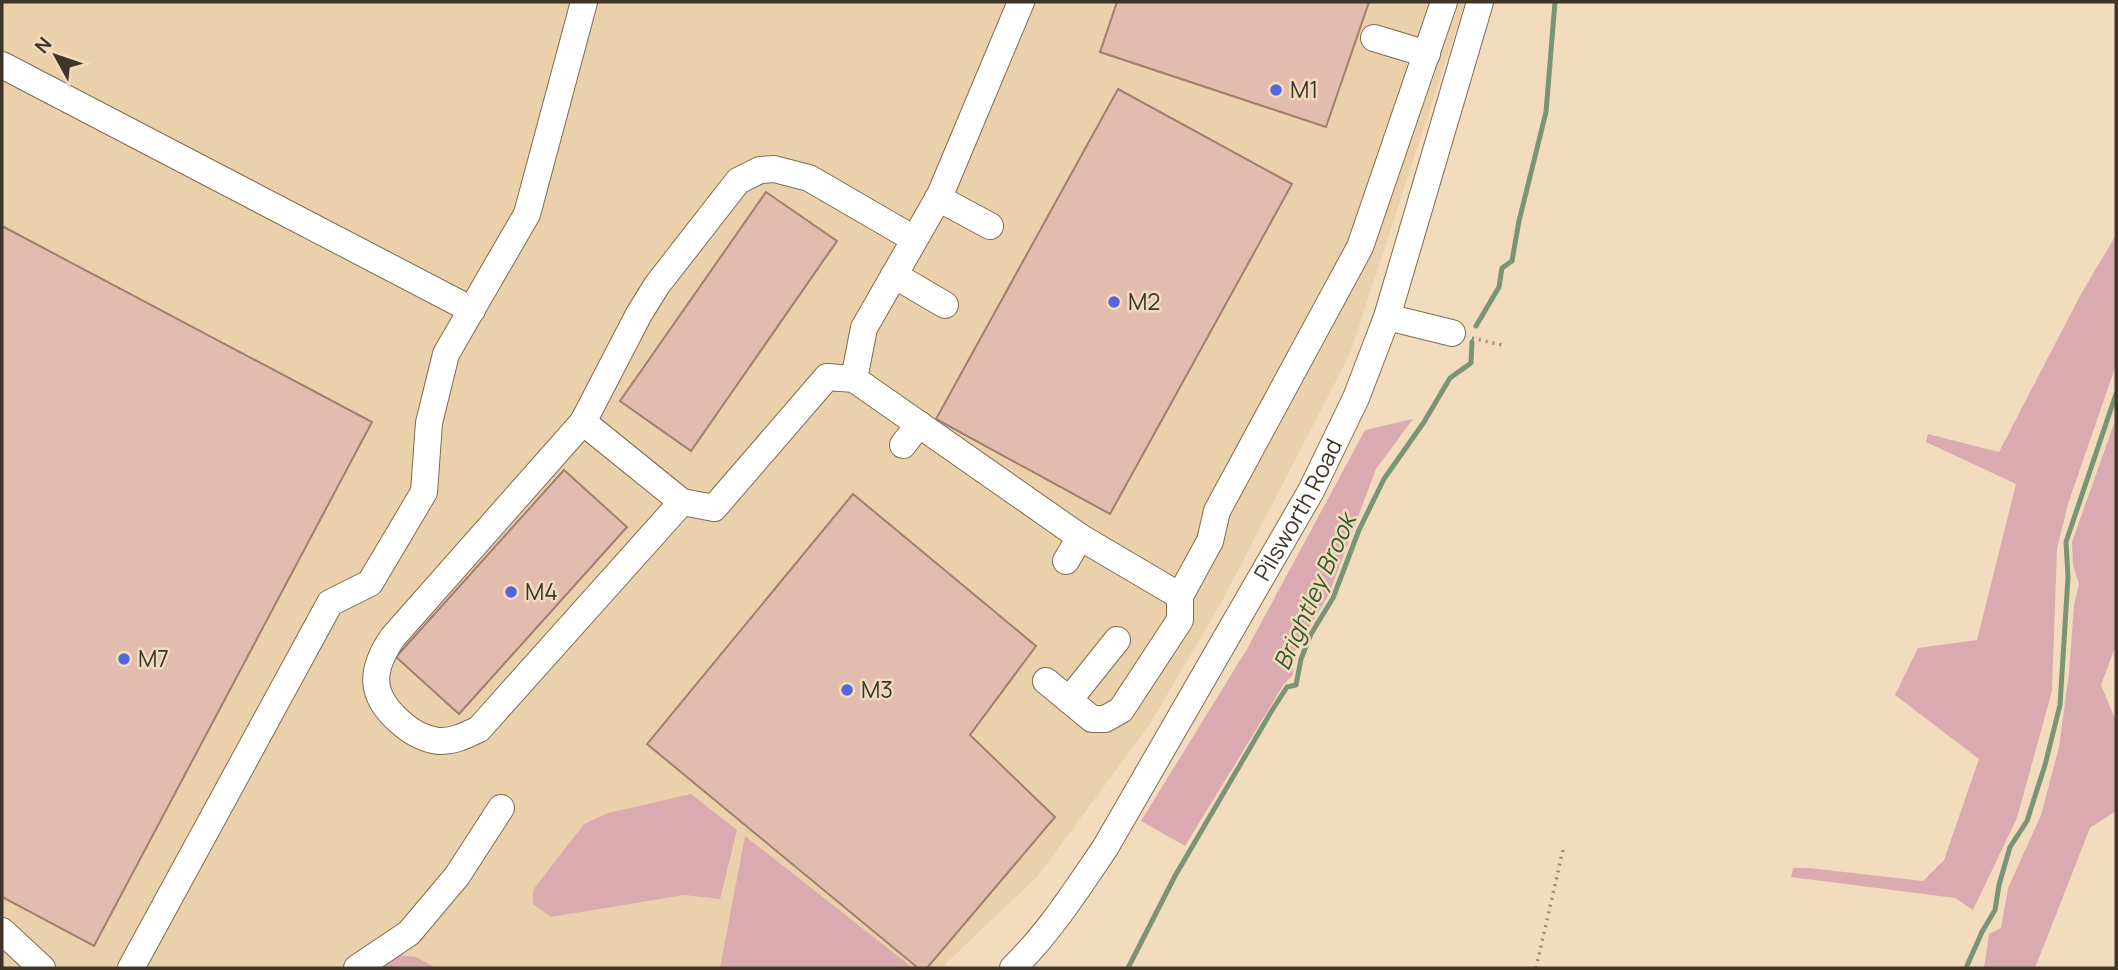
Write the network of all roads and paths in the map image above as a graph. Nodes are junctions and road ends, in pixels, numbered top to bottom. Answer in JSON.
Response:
{"nodes":[{"id":1,"x":584,"y":2,"type":"edge"},
{"id":2,"x":1021,"y":2,"type":"edge"},
{"id":3,"x":1444,"y":2,"type":"edge"},
{"id":4,"x":1480,"y":2,"type":"edge"},
{"id":5,"x":1374,"y":38,"type":"dead end"},
{"id":6,"x":1427,"y":54,"type":"junction"},
{"id":7,"x":2,"y":65,"type":"edge"},
{"id":8,"x":938,"y":198,"type":"junction"},
{"id":9,"x":989,"y":226,"type":"dead end"},
{"id":10,"x":914,"y":239,"type":"junction"},
{"id":11,"x":894,"y":275,"type":"junction"},
{"id":12,"x":945,"y":305,"type":"dead end"},
{"id":13,"x":471,"y":310,"type":"junction"},
{"id":14,"x":1387,"y":317,"type":"junction"},
{"id":15,"x":1452,"y":333,"type":"joint"},
{"id":16,"x":1502,"y":345,"type":"dead end"},
{"id":17,"x":854,"y":379,"type":"junction"},
{"id":18,"x":583,"y":422,"type":"junction"},
{"id":19,"x":919,"y":424,"type":"junction"},
{"id":20,"x":903,"y":445,"type":"dead end"},
{"id":21,"x":682,"y":502,"type":"junction"},
{"id":22,"x":1080,"y":537,"type":"junction"},
{"id":23,"x":1066,"y":561,"type":"dead end"},
{"id":24,"x":1180,"y":596,"type":"junction"},
{"id":25,"x":1117,"y":640,"type":"dead end"},
{"id":26,"x":1046,"y":681,"type":"dead end"},
{"id":27,"x":1069,"y":700,"type":"junction"},
{"id":28,"x":500,"y":808,"type":"dead end"},
{"id":29,"x":1563,"y":850,"type":"dead end"},
{"id":30,"x":2,"y":930,"type":"edge"},
{"id":31,"x":1028,"y":963,"type":"edge"},
{"id":32,"x":42,"y":968,"type":"edge"},
{"id":33,"x":131,"y":968,"type":"edge"},
{"id":34,"x":357,"y":968,"type":"edge"},
{"id":35,"x":1536,"y":968,"type":"edge"}],
"edges":[{"from":1,"to":13,"type":"street"},
{"from":2,"to":8,"type":"street"},
{"from":3,"to":6,"type":"street"},
{"from":4,"to":14,"type":"street","name":"Pilsworth Road"},
{"from":5,"to":6,"type":"street"},
{"from":6,"to":24,"type":"street"},
{"from":7,"to":13,"type":"street"},
{"from":8,"to":9,"type":"street"},
{"from":8,"to":10,"type":"street"},
{"from":10,"to":11,"type":"street"},
{"from":10,"to":18,"type":"street"},
{"from":11,"to":12,"type":"street"},
{"from":11,"to":17,"type":"street"},
{"from":13,"to":33,"type":"street"},
{"from":14,"to":15,"type":"street"},
{"from":14,"to":31,"type":"street","name":"Pilsworth Road"},
{"from":15,"to":16,"type":"path"},
{"from":17,"to":19,"type":"street"},
{"from":17,"to":21,"type":"street"},
{"from":18,"to":21,"type":"street"},
{"from":18,"to":21,"type":"street"},
{"from":19,"to":20,"type":"street"},
{"from":19,"to":22,"type":"street"},
{"from":22,"to":23,"type":"street"},
{"from":22,"to":24,"type":"street"},
{"from":24,"to":27,"type":"street"},
{"from":25,"to":27,"type":"street"},
{"from":26,"to":27,"type":"street"},
{"from":28,"to":34,"type":"street"},
{"from":29,"to":35,"type":"path"},
{"from":30,"to":32,"type":"street"}]}
